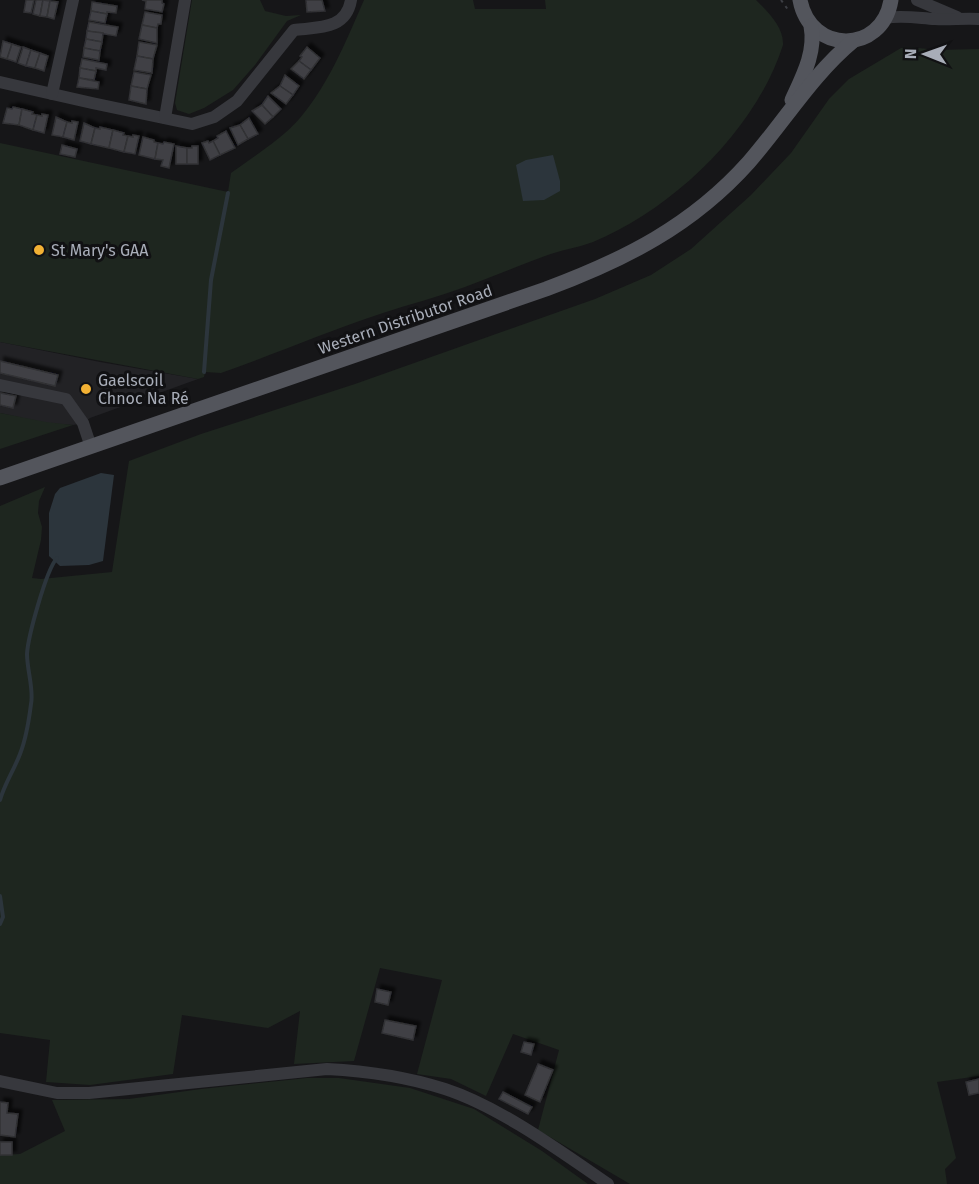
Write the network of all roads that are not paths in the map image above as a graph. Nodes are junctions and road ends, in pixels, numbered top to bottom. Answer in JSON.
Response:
{"nodes":[{"id":1,"x":73,"y":0,"type":"edge"},
{"id":2,"x":185,"y":0,"type":"edge"},
{"id":3,"x":351,"y":0,"type":"edge"},
{"id":4,"x":891,"y":0,"type":"edge"},
{"id":5,"x":917,"y":0,"type":"edge"},
{"id":6,"x":797,"y":6,"type":"edge"},
{"id":7,"x":885,"y":18,"type":"junction"},
{"id":8,"x":958,"y":18,"type":"junction"},
{"id":9,"x":979,"y":20,"type":"edge"},
{"id":10,"x":812,"y":26,"type":"junction"},
{"id":11,"x":853,"y":40,"type":"junction"},
{"id":12,"x":0,"y":82,"type":"edge"},
{"id":13,"x":52,"y":94,"type":"junction"},
{"id":14,"x":165,"y":118,"type":"junction"},
{"id":15,"x":780,"y":123,"type":"junction"},
{"id":16,"x":0,"y":385,"type":"edge"},
{"id":17,"x":91,"y":447,"type":"junction"},
{"id":18,"x":0,"y":478,"type":"edge"},
{"id":19,"x":0,"y":1081,"type":"edge"},
{"id":20,"x":608,"y":1184,"type":"edge"}],
"edges":[{"from":1,"to":13,"type":"street"},
{"from":2,"to":14,"type":"street"},
{"from":3,"to":14,"type":"street"},
{"from":4,"to":7,"type":"main road"},
{"from":5,"to":8,"type":"street"},
{"from":6,"to":10,"type":"main road"},
{"from":7,"to":8,"type":"street"},
{"from":7,"to":11,"type":"main road","name":"Western Distributor Road"},
{"from":8,"to":9,"type":"street"},
{"from":10,"to":11,"type":"main road"},
{"from":10,"to":15,"type":"main road","name":"Western Distributor Road"},
{"from":11,"to":15,"type":"main road","name":"Western Distributor Road"},
{"from":12,"to":13,"type":"street"},
{"from":13,"to":14,"type":"street"},
{"from":15,"to":17,"type":"main road","name":"Western Distributor Road"},
{"from":16,"to":17,"type":"street"},
{"from":17,"to":18,"type":"main road","name":"Western Distributor Road"},
{"from":19,"to":20,"type":"street"}]}
